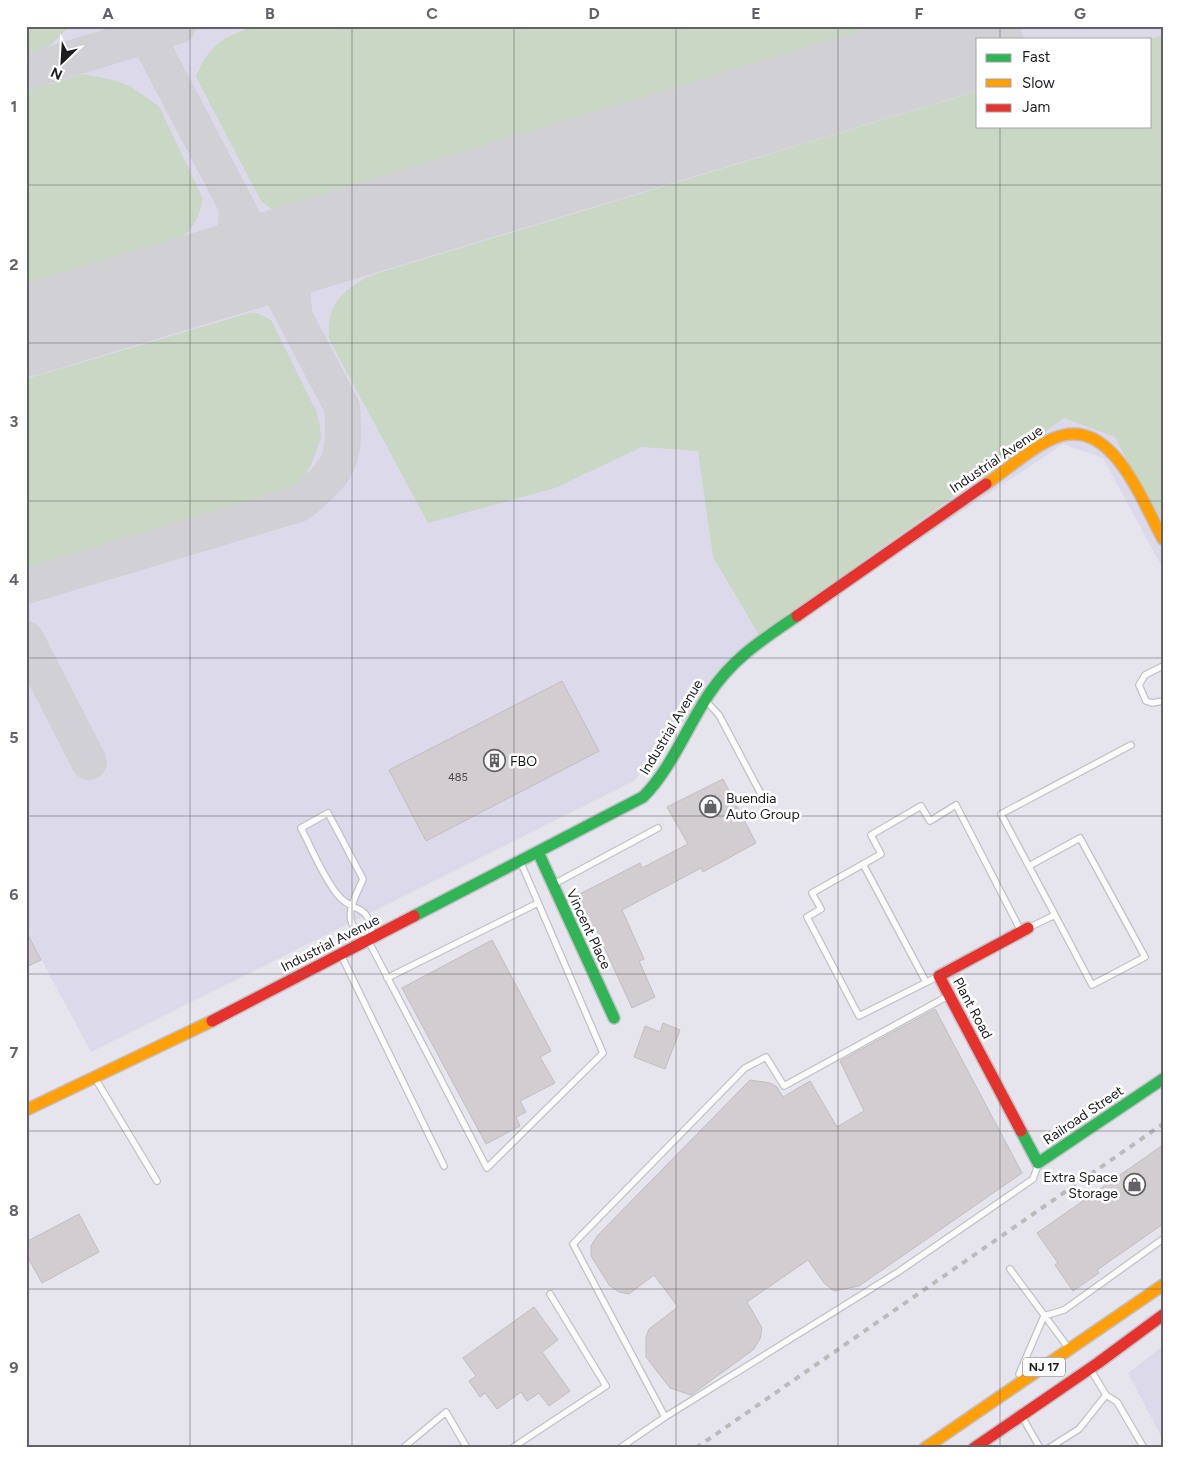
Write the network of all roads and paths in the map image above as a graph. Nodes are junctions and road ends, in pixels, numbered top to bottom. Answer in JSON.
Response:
{"nodes":[{"id":1,"x":1163,"y":539,"type":"edge"},
{"id":2,"x":1163,"y":666,"type":"edge"},
{"id":3,"x":705,"y":700,"type":"junction"},
{"id":4,"x":1163,"y":701,"type":"edge"},
{"id":5,"x":1131,"y":746,"type":"dead end"},
{"id":6,"x":762,"y":794,"type":"dead end"},
{"id":7,"x":658,"y":828,"type":"dead end"},
{"id":8,"x":538,"y":852,"type":"junction"},
{"id":9,"x":520,"y":861,"type":"junction"},
{"id":10,"x":863,"y":864,"type":"junction"},
{"id":11,"x":1029,"y":866,"type":"junction"},
{"id":12,"x":553,"y":885,"type":"junction"},
{"id":13,"x":538,"y":904,"type":"junction"},
{"id":14,"x":352,"y":905,"type":"junction"},
{"id":15,"x":1055,"y":914,"type":"junction"},
{"id":16,"x":1025,"y":930,"type":"junction"},
{"id":17,"x":370,"y":939,"type":"junction"},
{"id":18,"x":340,"y":954,"type":"junction"},
{"id":19,"x":939,"y":976,"type":"junction"},
{"id":20,"x":387,"y":978,"type":"junction"},
{"id":21,"x":926,"y":982,"type":"junction"},
{"id":22,"x":949,"y":996,"type":"junction"},
{"id":23,"x":614,"y":1018,"type":"dead end"},
{"id":24,"x":95,"y":1078,"type":"junction"},
{"id":25,"x":1163,"y":1078,"type":"edge"},
{"id":26,"x":26,"y":1110,"type":"edge"},
{"id":27,"x":1013,"y":1117,"type":"joint"},
{"id":28,"x":1038,"y":1163,"type":"junction"},
{"id":29,"x":444,"y":1166,"type":"dead end"},
{"id":30,"x":157,"y":1181,"type":"dead end"},
{"id":31,"x":1163,"y":1239,"type":"edge"},
{"id":32,"x":1010,"y":1269,"type":"dead end"},
{"id":33,"x":1163,"y":1284,"type":"edge"},
{"id":34,"x":550,"y":1294,"type":"dead end"},
{"id":35,"x":1163,"y":1315,"type":"edge"},
{"id":36,"x":1044,"y":1316,"type":"junction"},
{"id":37,"x":1070,"y":1350,"type":"junction"},
{"id":38,"x":1090,"y":1368,"type":"junction"},
{"id":39,"x":1004,"y":1394,"type":"junction"},
{"id":40,"x":1106,"y":1395,"type":"junction"},
{"id":41,"x":1022,"y":1416,"type":"junction"},
{"id":42,"x":665,"y":1417,"type":"junction"},
{"id":43,"x":403,"y":1448,"type":"edge"},
{"id":44,"x":467,"y":1448,"type":"edge"},
{"id":45,"x":512,"y":1448,"type":"edge"},
{"id":46,"x":620,"y":1448,"type":"edge"},
{"id":47,"x":925,"y":1448,"type":"edge"},
{"id":48,"x":974,"y":1448,"type":"edge"},
{"id":49,"x":1040,"y":1448,"type":"edge"},
{"id":50,"x":1049,"y":1448,"type":"edge"},
{"id":51,"x":1144,"y":1448,"type":"edge"}],
"edges":[{"from":1,"to":3,"type":"main road","name":"Industrial Avenue"},
{"from":2,"to":4,"type":"lane"},
{"from":3,"to":6,"type":"lane"},
{"from":3,"to":8,"type":"main road","name":"Industrial Avenue"},
{"from":5,"to":11,"type":"lane"},
{"from":7,"to":12,"type":"lane"},
{"from":8,"to":9,"type":"main road","name":"Industrial Avenue"},
{"from":8,"to":12,"type":"main road","name":"Vincent Place"},
{"from":9,"to":13,"type":"lane"},
{"from":9,"to":17,"type":"main road","name":"Industrial Avenue"},
{"from":10,"to":16,"type":"lane"},
{"from":10,"to":21,"type":"lane"},
{"from":10,"to":21,"type":"lane"},
{"from":11,"to":15,"type":"lane"},
{"from":11,"to":15,"type":"lane"},
{"from":12,"to":23,"type":"main road","name":"Vincent Place"},
{"from":13,"to":20,"type":"lane"},
{"from":13,"to":20,"type":"lane"},
{"from":14,"to":14,"type":"lane"},
{"from":14,"to":17,"type":"lane"},
{"from":14,"to":17,"type":"lane"},
{"from":15,"to":16,"type":"lane"},
{"from":16,"to":19,"type":"main road","name":"Plant Road"},
{"from":17,"to":18,"type":"main road","name":"Industrial Avenue"},
{"from":17,"to":20,"type":"lane"},
{"from":18,"to":24,"type":"main road","name":"Industrial Avenue"},
{"from":18,"to":29,"type":"lane"},
{"from":19,"to":21,"type":"lane"},
{"from":19,"to":22,"type":"main road","name":"Plant Road"},
{"from":22,"to":27,"type":"main road","name":"Plant Road"},
{"from":22,"to":42,"type":"lane"},
{"from":24,"to":26,"type":"main road","name":"Industrial Avenue"},
{"from":24,"to":30,"type":"lane"},
{"from":25,"to":28,"type":"main road","name":"Railroad Street"},
{"from":27,"to":28,"type":"main road","name":"Railroad Street"},
{"from":28,"to":42,"type":"lane"},
{"from":31,"to":36,"type":"lane"},
{"from":32,"to":36,"type":"lane"},
{"from":33,"to":37,"type":"main road","number":"NJ 17"},
{"from":34,"to":45,"type":"lane"},
{"from":35,"to":38,"type":"main road","number":"NJ 17"},
{"from":36,"to":37,"type":"lane"},
{"from":36,"to":39,"type":"lane"},
{"from":37,"to":39,"type":"main road","number":"NJ 17"},
{"from":38,"to":40,"type":"lane"},
{"from":38,"to":41,"type":"main road","number":"NJ 17"},
{"from":39,"to":47,"type":"main road","number":"NJ 17"},
{"from":40,"to":50,"type":"lane"},
{"from":40,"to":51,"type":"lane"},
{"from":41,"to":48,"type":"main road","number":"NJ 17"},
{"from":41,"to":49,"type":"lane"},
{"from":42,"to":46,"type":"lane"},
{"from":43,"to":44,"type":"lane"}]}
